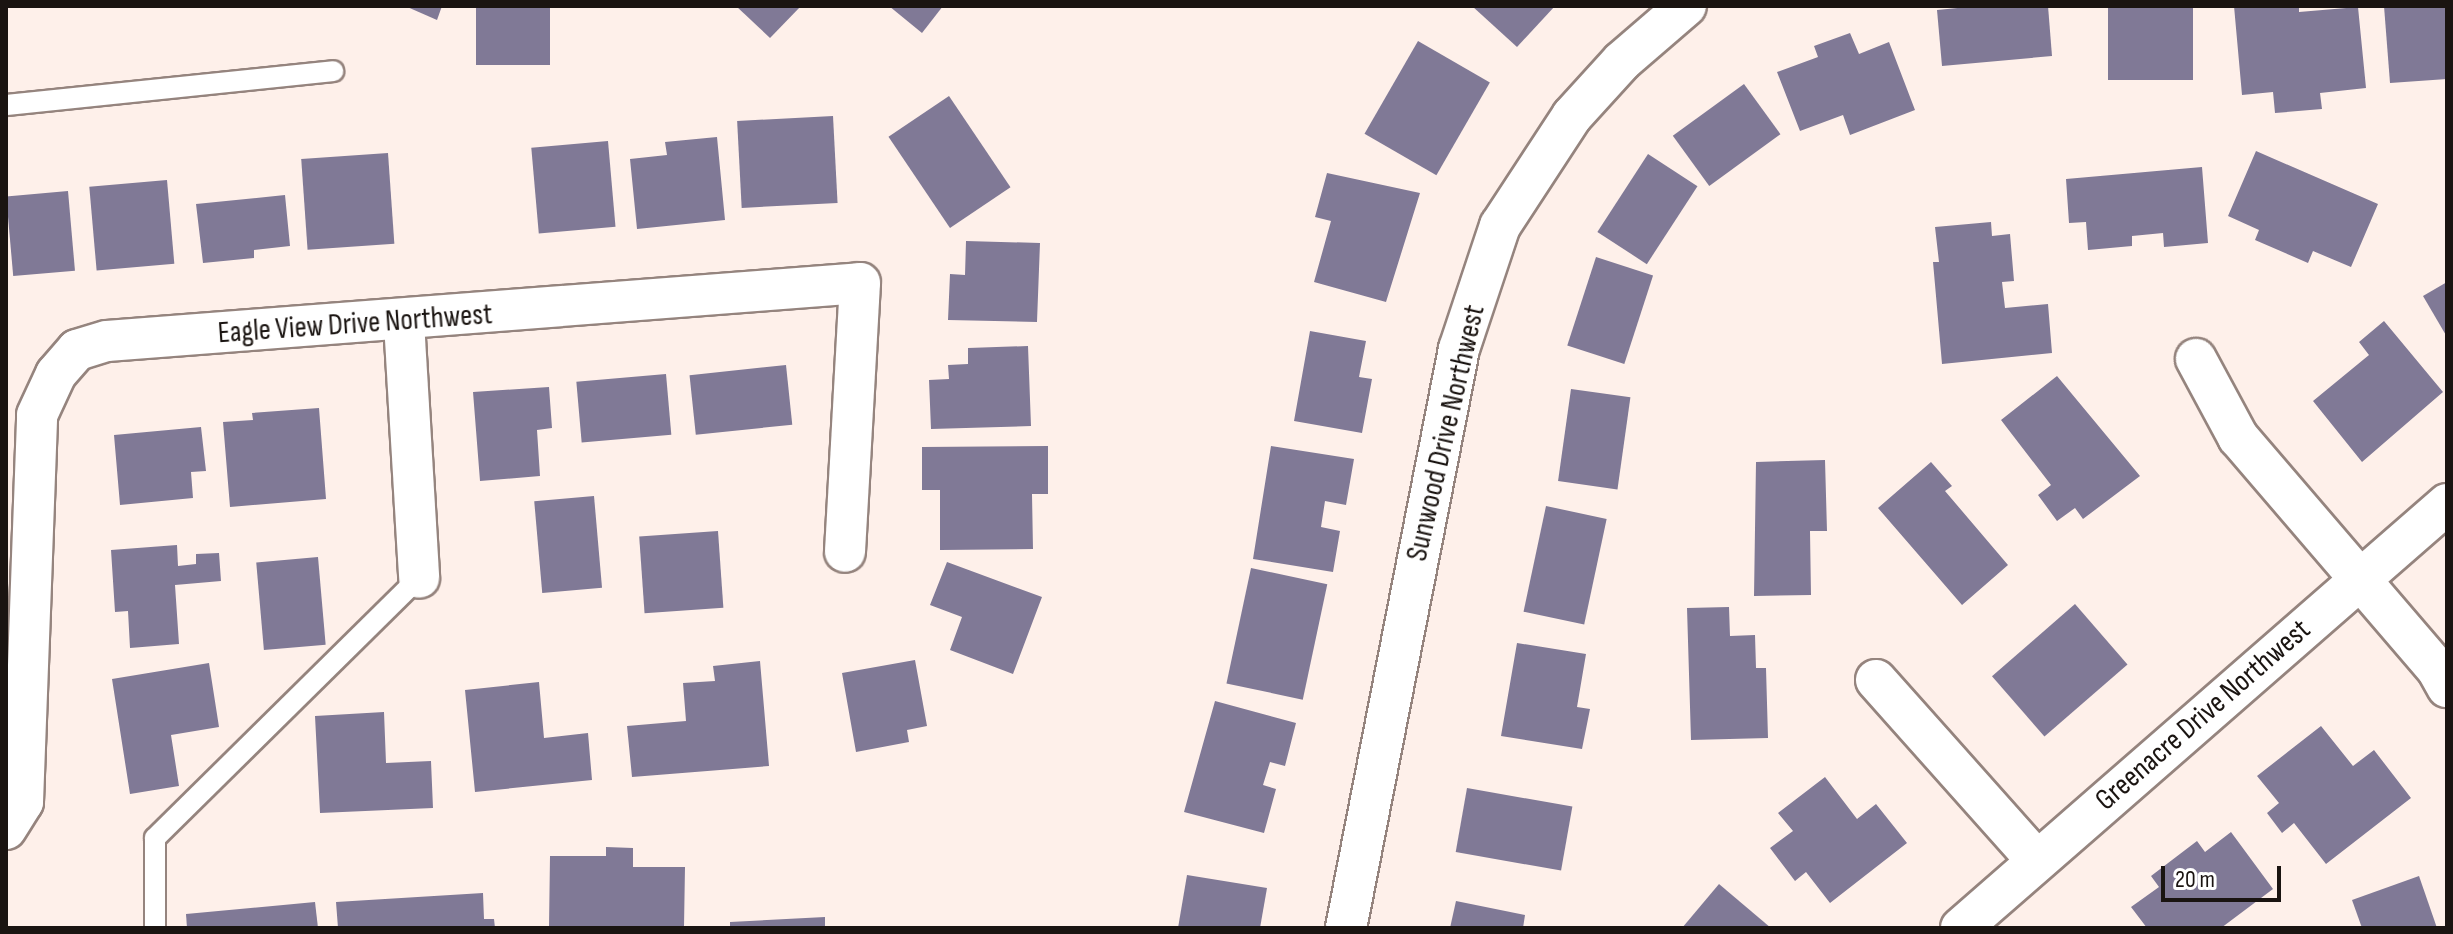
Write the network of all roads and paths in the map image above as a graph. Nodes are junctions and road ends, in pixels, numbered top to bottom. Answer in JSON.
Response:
{"nodes":[{"id":1,"x":1686,"y":6,"type":"edge"},
{"id":2,"x":333,"y":71,"type":"dead end"},
{"id":3,"x":6,"y":105,"type":"edge"},
{"id":4,"x":404,"y":322,"type":"junction"},
{"id":5,"x":2196,"y":359,"type":"dead end"},
{"id":6,"x":2447,"y":504,"type":"edge"},
{"id":7,"x":845,"y":552,"type":"dead end"},
{"id":8,"x":419,"y":578,"type":"joint"},
{"id":9,"x":2360,"y":578,"type":"junction"},
{"id":10,"x":1876,"y":680,"type":"dead end"},
{"id":11,"x":2447,"y":687,"type":"edge"},
{"id":12,"x":6,"y":829,"type":"edge"},
{"id":13,"x":2037,"y":861,"type":"junction"},
{"id":14,"x":155,"y":928,"type":"edge"},
{"id":15,"x":1346,"y":928,"type":"edge"},
{"id":16,"x":1961,"y":928,"type":"edge"}],
"edges":[{"from":1,"to":15,"type":"street","name":"Sunwood Drive Northwest"},
{"from":2,"to":3,"type":"lane"},
{"from":4,"to":7,"type":"street","name":"Eagle View Drive Northwest"},
{"from":4,"to":8,"type":"street"},
{"from":4,"to":12,"type":"street","name":"Eagle View Drive Northwest"},
{"from":5,"to":9,"type":"street"},
{"from":6,"to":9,"type":"street","name":"Greenacre Drive Northwest"},
{"from":8,"to":14,"type":"lane"},
{"from":9,"to":11,"type":"street"},
{"from":9,"to":13,"type":"street","name":"Greenacre Drive Northwest"},
{"from":10,"to":13,"type":"street"},
{"from":13,"to":16,"type":"street","name":"Greenacre Drive Northwest"}]}
